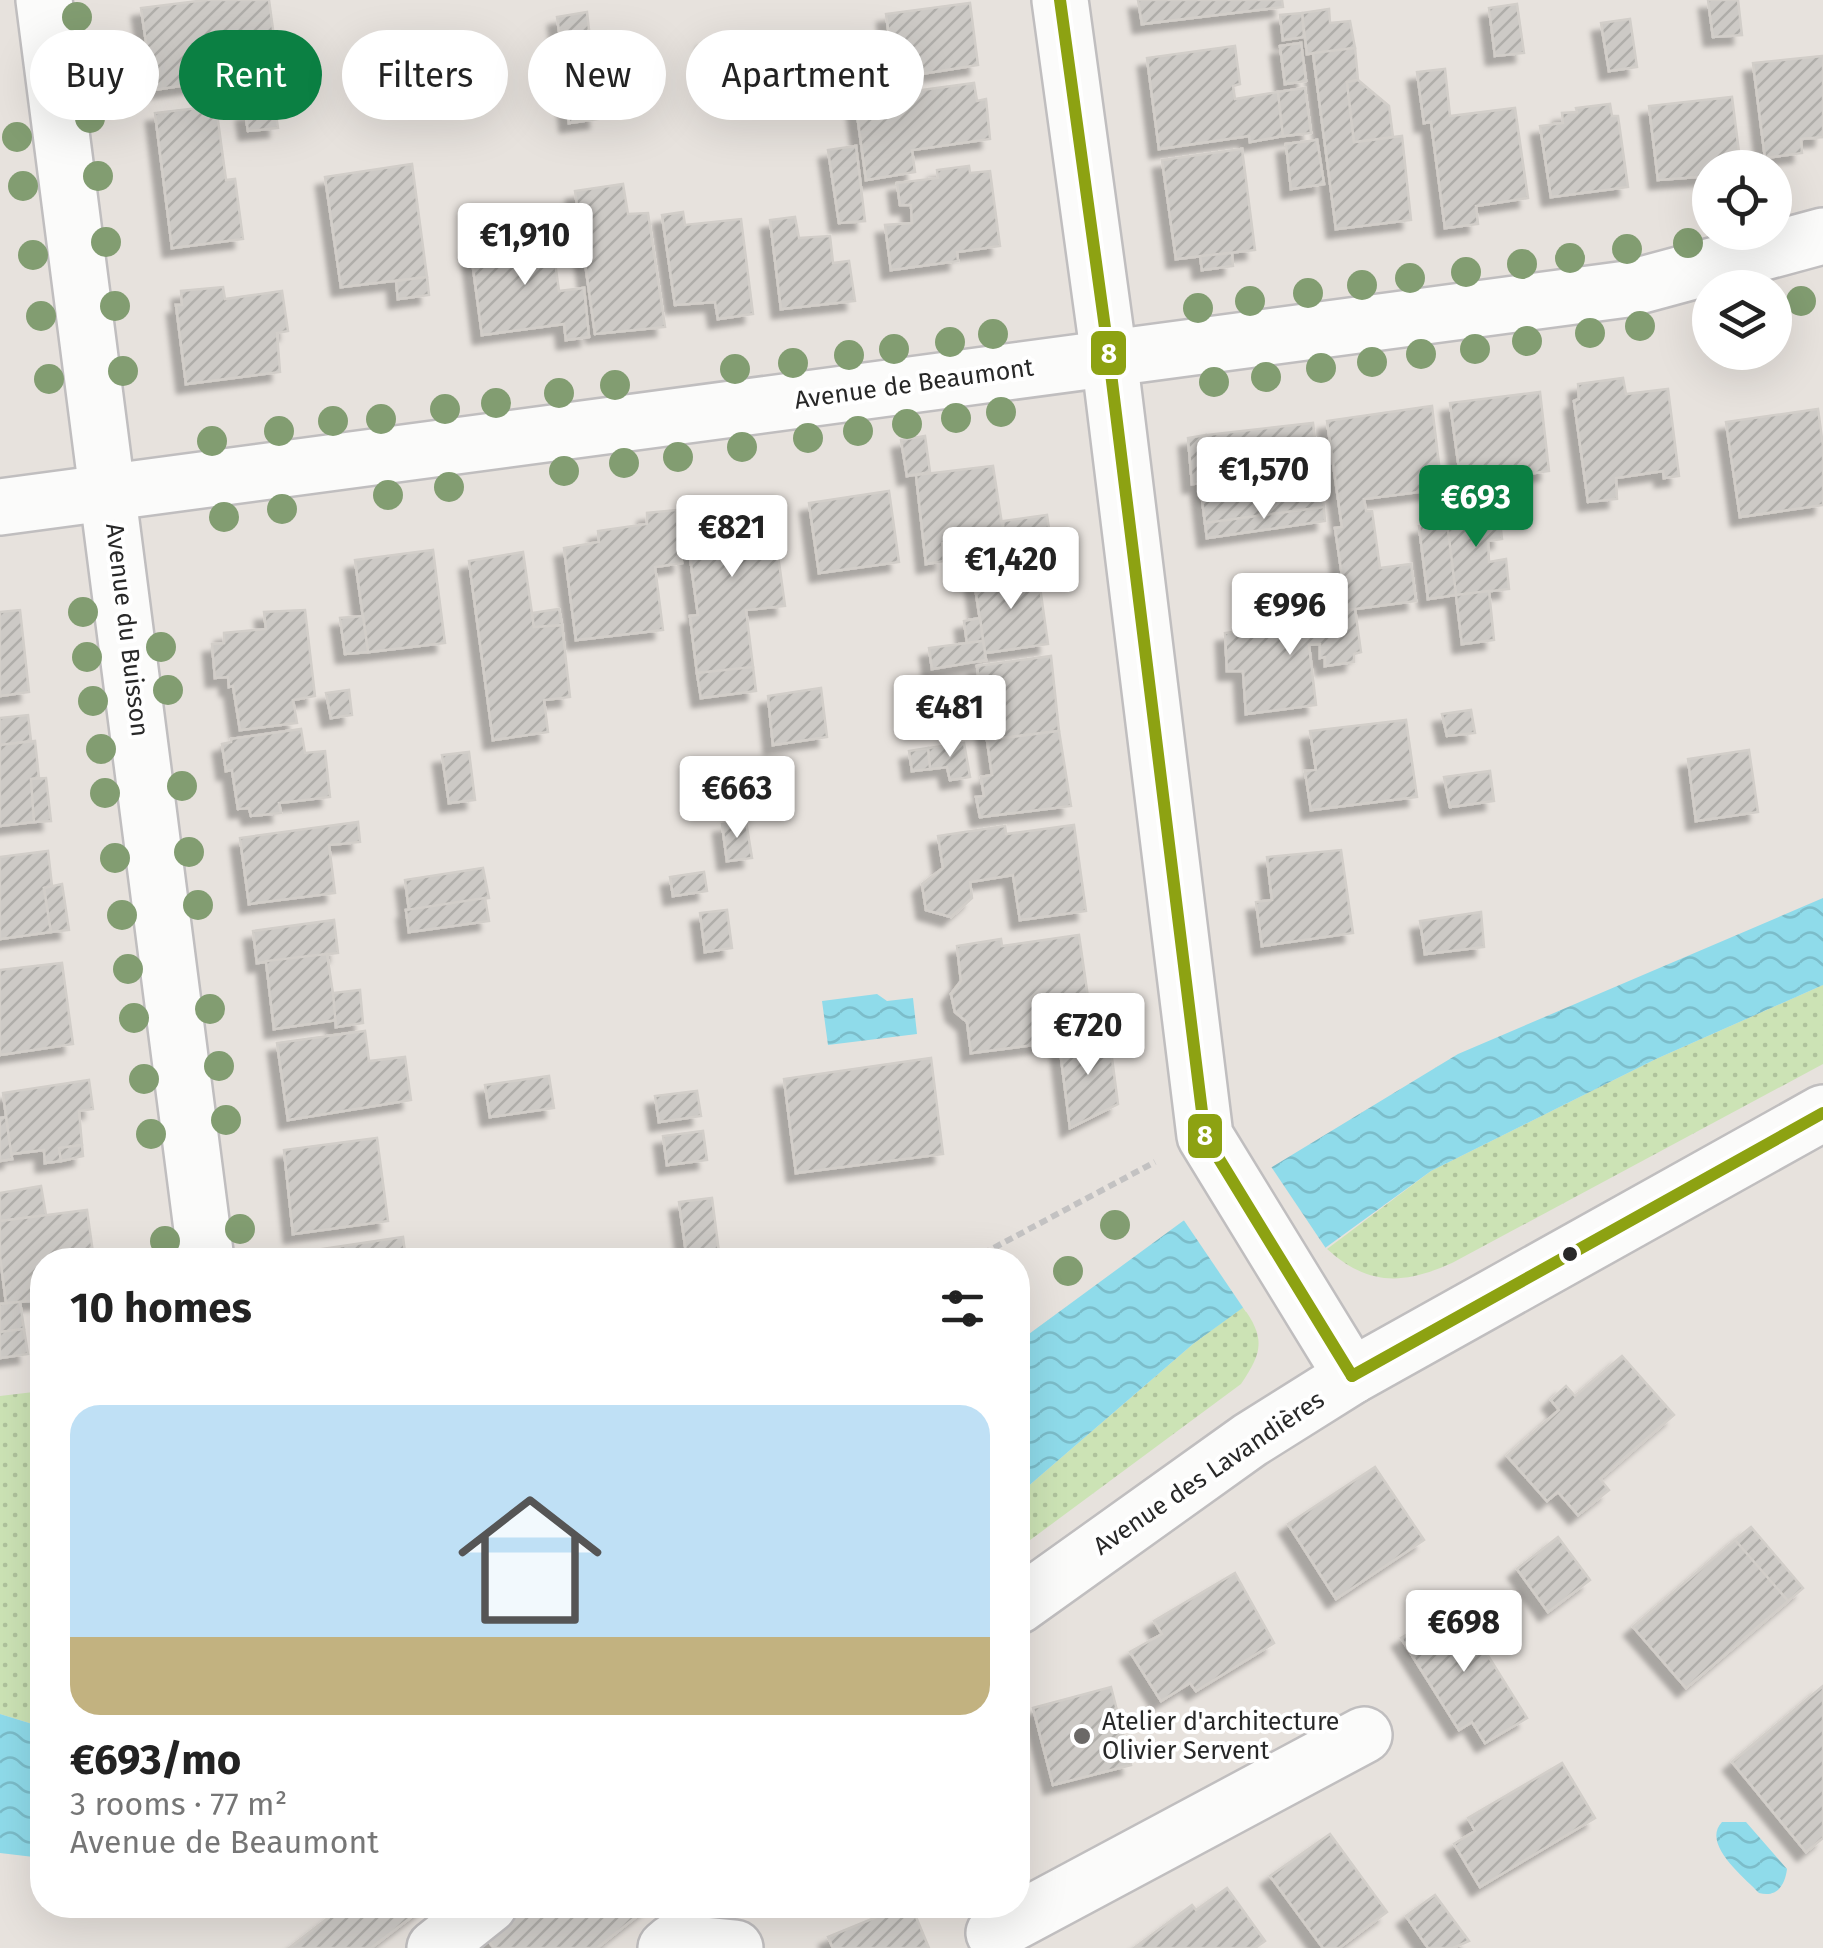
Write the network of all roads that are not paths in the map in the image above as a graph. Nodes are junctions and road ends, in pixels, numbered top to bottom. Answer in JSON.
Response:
{"nodes":[{"id":1,"x":44,"y":0,"type":"edge"},
{"id":2,"x":1060,"y":0,"type":"edge"},
{"id":3,"x":1823,"y":236,"type":"edge"},
{"id":4,"x":1110,"y":357,"type":"junction"},
{"id":5,"x":109,"y":493,"type":"junction"},
{"id":6,"x":0,"y":507,"type":"edge"},
{"id":7,"x":1823,"y":1112,"type":"edge"},
{"id":8,"x":204,"y":1248,"type":"edge"},
{"id":9,"x":1352,"y":1376,"type":"junction"},
{"id":10,"x":1030,"y":1597,"type":"edge"},
{"id":11,"x":1364,"y":1735,"type":"dead end"},
{"id":12,"x":1030,"y":1908,"type":"edge"},
{"id":13,"x":473,"y":1918,"type":"edge"},
{"id":14,"x":435,"y":1948,"type":"edge"}],
"edges":[{"from":1,"to":5,"type":"street","name":"Avenue du Buisson"},
{"from":2,"to":4,"type":"street"},
{"from":3,"to":4,"type":"street","name":"Avenue de Beaumont"},
{"from":4,"to":5,"type":"street","name":"Avenue de Beaumont"},
{"from":4,"to":9,"type":"street"},
{"from":5,"to":6,"type":"street","name":"Avenue de Beaumont"},
{"from":5,"to":8,"type":"street","name":"Avenue du Buisson"},
{"from":7,"to":9,"type":"street","name":"Avenue des Lavandières"},
{"from":9,"to":10,"type":"street","name":"Avenue des Lavandières"},
{"from":11,"to":12,"type":"street"},
{"from":13,"to":14,"type":"street"}]}
